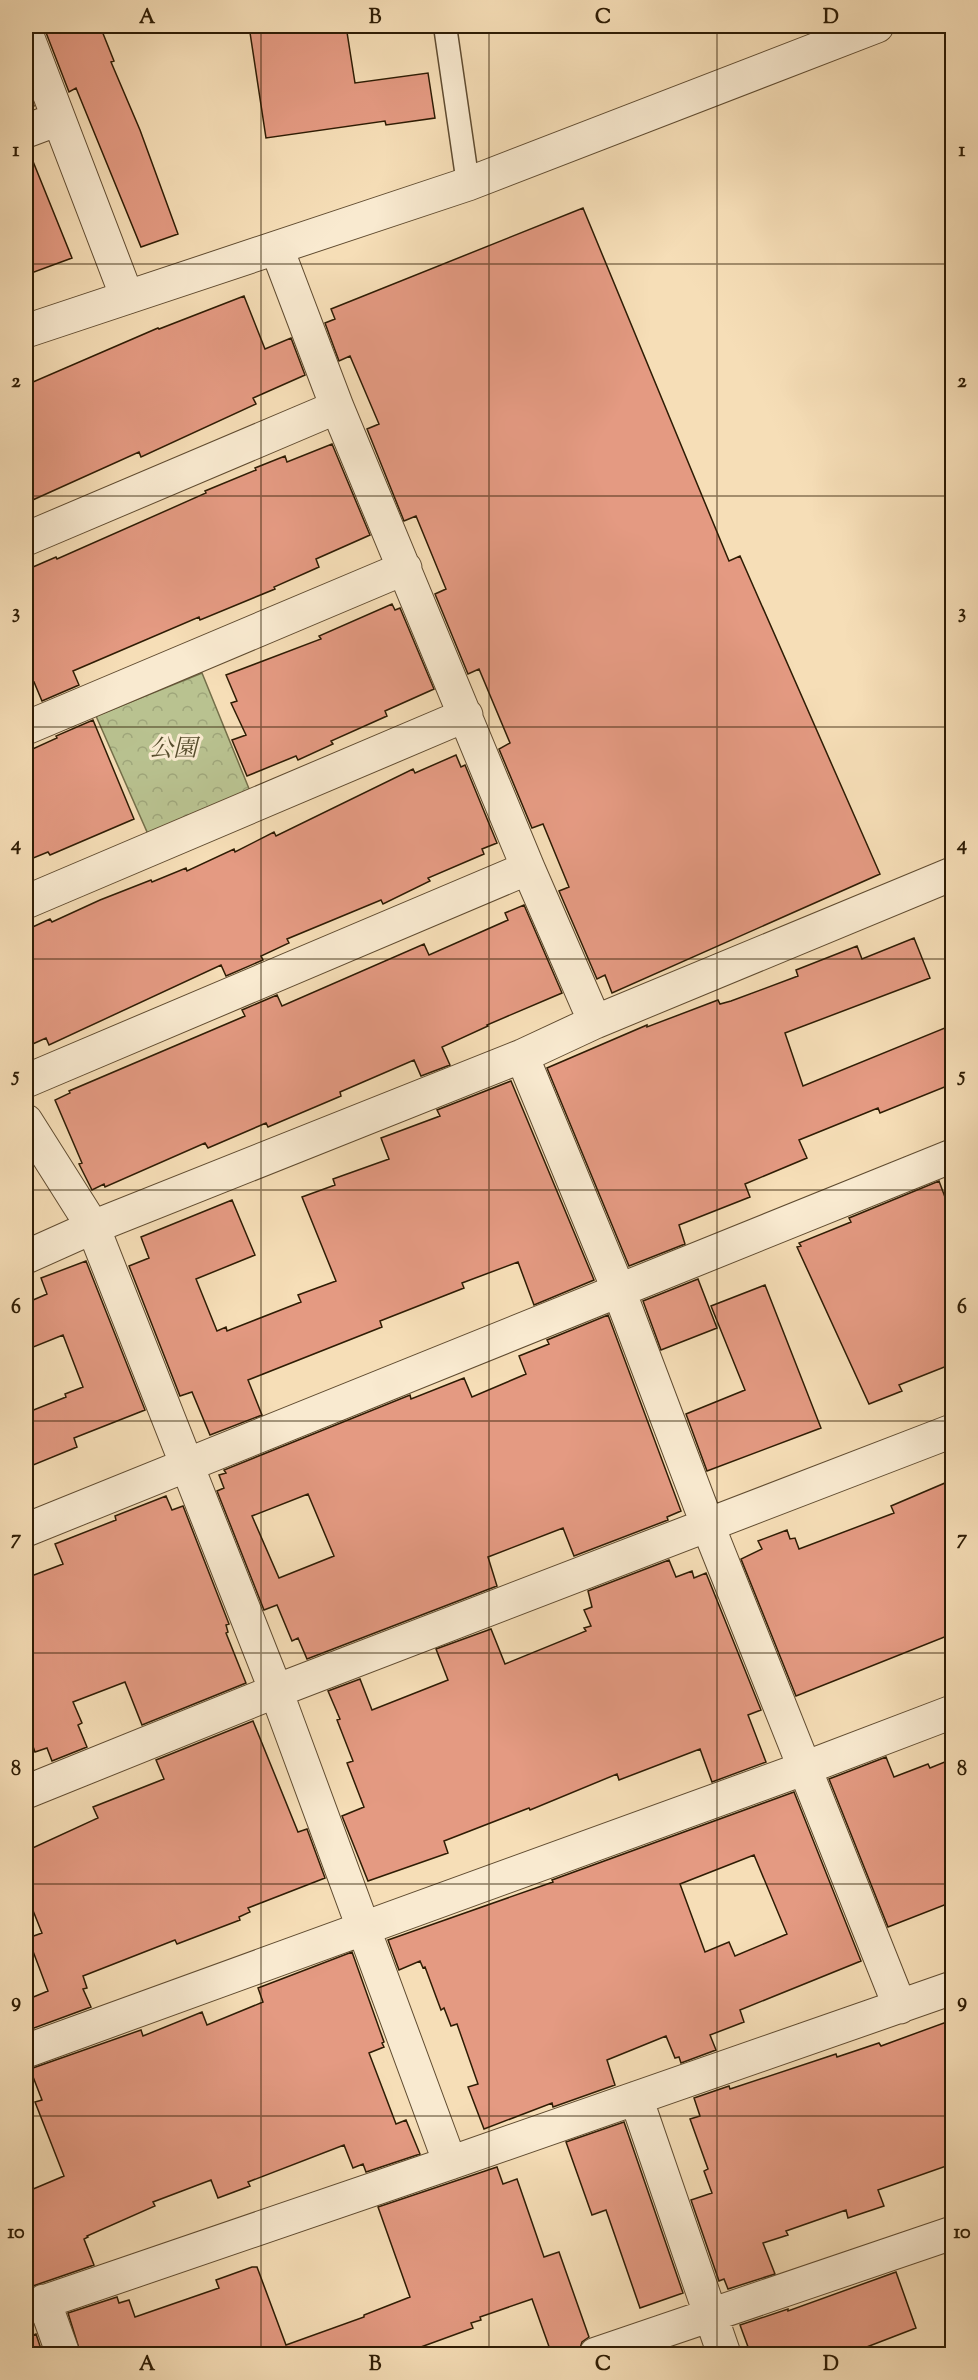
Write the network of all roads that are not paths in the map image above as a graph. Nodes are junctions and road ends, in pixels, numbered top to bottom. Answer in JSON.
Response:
{"nodes":[{"id":1,"x":445,"y":26,"type":"edge"},
{"id":2,"x":877,"y":26,"type":"edge"},
{"id":3,"x":26,"y":33,"type":"edge"},
{"id":4,"x":58,"y":119,"type":"junction"},
{"id":5,"x":26,"y":131,"type":"edge"},
{"id":6,"x":468,"y":184,"type":"junction"},
{"id":7,"x":277,"y":249,"type":"junction"},
{"id":8,"x":127,"y":297,"type":"junction"},
{"id":9,"x":26,"y":331,"type":"edge"},
{"id":10,"x":337,"y":407,"type":"junction"},
{"id":11,"x":26,"y":539,"type":"edge"},
{"id":12,"x":405,"y":568,"type":"junction"},
{"id":13,"x":466,"y":715,"type":"junction"},
{"id":14,"x":26,"y":728,"type":"edge"},
{"id":15,"x":528,"y":868,"type":"junction"},
{"id":16,"x":952,"y":874,"type":"edge"},
{"id":17,"x":26,"y":902,"type":"edge"},
{"id":18,"x":595,"y":1022,"type":"junction"},
{"id":19,"x":522,"y":1056,"type":"junction"},
{"id":20,"x":26,"y":1081,"type":"edge"},
{"id":21,"x":26,"y":1121,"type":"edge"},
{"id":22,"x":952,"y":1156,"type":"edge"},
{"id":23,"x":93,"y":1227,"type":"junction"},
{"id":24,"x":26,"y":1257,"type":"edge"},
{"id":25,"x":619,"y":1291,"type":"junction"},
{"id":26,"x":952,"y":1431,"type":"edge"},
{"id":27,"x":188,"y":1466,"type":"junction"},
{"id":28,"x":708,"y":1526,"type":"junction"},
{"id":29,"x":26,"y":1530,"type":"edge"},
{"id":30,"x":276,"y":1691,"type":"junction"},
{"id":31,"x":952,"y":1712,"type":"edge"},
{"id":32,"x":805,"y":1768,"type":"junction"},
{"id":33,"x":26,"y":1792,"type":"edge"},
{"id":34,"x":364,"y":1928,"type":"junction"},
{"id":35,"x":952,"y":1988,"type":"edge"},
{"id":36,"x":900,"y":2007,"type":"junction"},
{"id":37,"x":26,"y":2051,"type":"edge"},
{"id":38,"x":636,"y":2098,"type":"junction"},
{"id":39,"x":450,"y":2163,"type":"junction"},
{"id":40,"x":952,"y":2233,"type":"edge"},
{"id":41,"x":35,"y":2305,"type":"edge"},
{"id":42,"x":710,"y":2314,"type":"junction"},
{"id":43,"x":63,"y":2355,"type":"edge"},
{"id":44,"x":596,"y":2355,"type":"edge"},
{"id":45,"x":724,"y":2355,"type":"edge"}],
"edges":[{"from":1,"to":6,"type":"lane"},
{"from":2,"to":6,"type":"street"},
{"from":3,"to":4,"type":"street"},
{"from":4,"to":5,"type":"street"},
{"from":4,"to":8,"type":"street"},
{"from":6,"to":7,"type":"street"},
{"from":7,"to":8,"type":"street"},
{"from":7,"to":10,"type":"street"},
{"from":8,"to":9,"type":"street"},
{"from":10,"to":11,"type":"street"},
{"from":10,"to":12,"type":"street"},
{"from":12,"to":13,"type":"street"},
{"from":12,"to":14,"type":"street"},
{"from":13,"to":15,"type":"street"},
{"from":13,"to":17,"type":"street"},
{"from":15,"to":18,"type":"street"},
{"from":15,"to":20,"type":"street"},
{"from":16,"to":18,"type":"street"},
{"from":18,"to":19,"type":"street"},
{"from":19,"to":23,"type":"street"},
{"from":19,"to":25,"type":"street"},
{"from":21,"to":23,"type":"street"},
{"from":22,"to":25,"type":"street"},
{"from":23,"to":24,"type":"street"},
{"from":23,"to":27,"type":"street"},
{"from":25,"to":27,"type":"street"},
{"from":25,"to":28,"type":"street"},
{"from":26,"to":28,"type":"street"},
{"from":27,"to":29,"type":"street"},
{"from":27,"to":30,"type":"street"},
{"from":28,"to":30,"type":"street"},
{"from":28,"to":32,"type":"street"},
{"from":30,"to":33,"type":"street"},
{"from":30,"to":34,"type":"street"},
{"from":31,"to":32,"type":"street"},
{"from":32,"to":34,"type":"street"},
{"from":32,"to":36,"type":"street"},
{"from":34,"to":37,"type":"street"},
{"from":34,"to":39,"type":"street"},
{"from":35,"to":36,"type":"street"},
{"from":36,"to":38,"type":"street"},
{"from":38,"to":39,"type":"street"},
{"from":38,"to":42,"type":"street"},
{"from":39,"to":41,"type":"street"},
{"from":40,"to":42,"type":"street"},
{"from":41,"to":43,"type":"street"},
{"from":42,"to":44,"type":"street"},
{"from":42,"to":45,"type":"street"}]}
